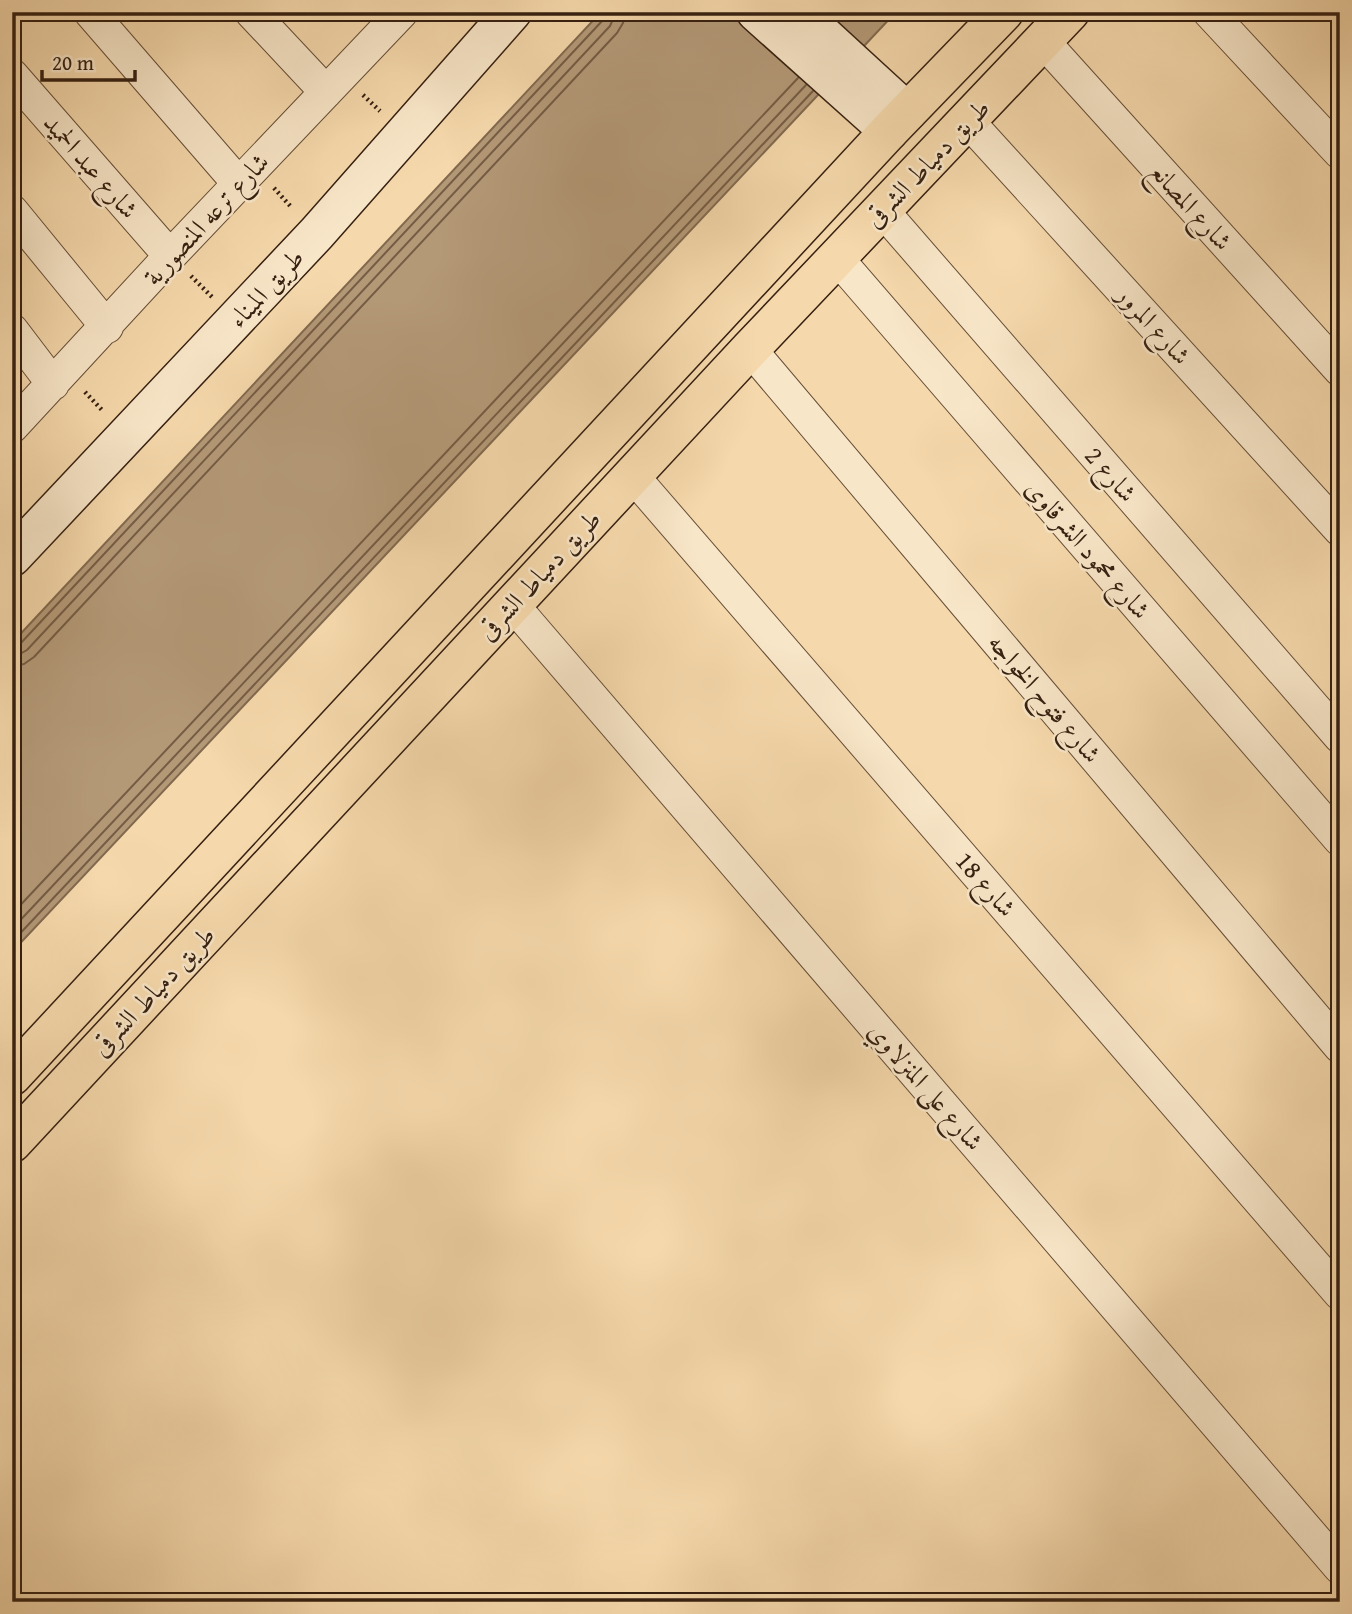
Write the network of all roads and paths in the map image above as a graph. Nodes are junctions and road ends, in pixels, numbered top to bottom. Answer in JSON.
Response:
{"nodes":[{"id":1,"x":90,"y":12,"type":"edge"},
{"id":2,"x":251,"y":12,"type":"edge"},
{"id":3,"x":402,"y":12,"type":"edge"},
{"id":4,"x":512,"y":12,"type":"edge"},
{"id":5,"x":756,"y":12,"type":"edge"},
{"id":6,"x":798,"y":12,"type":"edge"},
{"id":7,"x":1004,"y":12,"type":"edge"},
{"id":8,"x":1070,"y":12,"type":"edge"},
{"id":9,"x":1209,"y":12,"type":"edge"},
{"id":10,"x":1043,"y":41,"type":"junction"},
{"id":11,"x":12,"y":75,"type":"edge"},
{"id":12,"x":334,"y":84,"type":"junction"},
{"id":13,"x":967,"y":120,"type":"junction"},
{"id":14,"x":898,"y":121,"type":"junction"},
{"id":15,"x":404,"y":134,"type":"junction"},
{"id":16,"x":1340,"y":153,"type":"edge"},
{"id":17,"x":247,"y":176,"type":"junction"},
{"id":18,"x":882,"y":210,"type":"junction"},
{"id":19,"x":12,"y":211,"type":"edge"},
{"id":20,"x":317,"y":233,"type":"junction"},
{"id":21,"x":170,"y":256,"type":"junction"},
{"id":22,"x":837,"y":258,"type":"junction"},
{"id":23,"x":235,"y":320,"type":"junction"},
{"id":24,"x":107,"y":327,"type":"junction"},
{"id":25,"x":12,"y":330,"type":"edge"},
{"id":26,"x":750,"y":349,"type":"junction"},
{"id":27,"x":1340,"y":370,"type":"edge"},
{"id":28,"x":59,"y":378,"type":"junction"},
{"id":29,"x":12,"y":427,"type":"edge"},
{"id":30,"x":128,"y":435,"type":"junction"},
{"id":31,"x":632,"y":475,"type":"junction"},
{"id":32,"x":1340,"y":530,"type":"edge"},
{"id":33,"x":12,"y":557,"type":"edge"},
{"id":34,"x":512,"y":604,"type":"junction"},
{"id":35,"x":1340,"y":737,"type":"edge"},
{"id":36,"x":1340,"y":840,"type":"edge"},
{"id":37,"x":1340,"y":1047,"type":"edge"},
{"id":38,"x":12,"y":1076,"type":"edge"},
{"id":39,"x":12,"y":1143,"type":"edge"},
{"id":40,"x":1340,"y":1294,"type":"edge"},
{"id":41,"x":1340,"y":1568,"type":"edge"}],
"edges":[{"from":1,"to":17,"type":"street"},
{"from":2,"to":12,"type":"street"},
{"from":3,"to":12,"type":"street","name":"شارع ترعه المنصورية"},
{"from":4,"to":15,"type":"street","name":"طريق الميناء"},
{"from":5,"to":14,"type":"street"},
{"from":6,"to":14,"type":"street"},
{"from":7,"to":14,"type":"highway","name":"طريق دمياط الشرقى"},
{"from":8,"to":10,"type":"highway","name":"طريق دمياط الشرقى"},
{"from":9,"to":16,"type":"street"},
{"from":10,"to":13,"type":"highway","name":"طريق دمياط الشرقى"},
{"from":10,"to":27,"type":"street","name":"شارع المصانع"},
{"from":11,"to":21,"type":"street","name":"شارع عبد الحميد"},
{"from":12,"to":15,"type":"path"},
{"from":12,"to":17,"type":"street","name":"شارع ترعه المنصورية"},
{"from":13,"to":18,"type":"highway","name":"طريق دمياط الشرقى"},
{"from":13,"to":32,"type":"street","name":"شارع المرور"},
{"from":14,"to":38,"type":"highway","name":"طريق دمياط الشرقى"},
{"from":15,"to":20,"type":"street","name":"طريق الميناء"},
{"from":17,"to":20,"type":"path"},
{"from":17,"to":21,"type":"street","name":"شارع ترعه المنصورية"},
{"from":18,"to":22,"type":"highway","name":"طريق دمياط الشرقى"},
{"from":18,"to":35,"type":"street","name":"شارع 2"},
{"from":19,"to":24,"type":"street"},
{"from":20,"to":23,"type":"street","name":"طريق الميناء"},
{"from":21,"to":23,"type":"path"},
{"from":21,"to":24,"type":"street","name":"شارع ترعه المنصورية"},
{"from":22,"to":26,"type":"highway","name":"طريق دمياط الشرقى"},
{"from":22,"to":36,"type":"street","name":"شارع محمود الشرقاوى"},
{"from":23,"to":30,"type":"street","name":"طريق الميناء"},
{"from":24,"to":28,"type":"street","name":"شارع ترعه المنصورية"},
{"from":25,"to":28,"type":"street"},
{"from":26,"to":31,"type":"highway","name":"طريق دمياط الشرقى"},
{"from":26,"to":37,"type":"street","name":"شارع فتوح الخواجه"},
{"from":28,"to":29,"type":"street","name":"شارع ترعه المنصورية"},
{"from":28,"to":30,"type":"path"},
{"from":30,"to":33,"type":"street","name":"طريق الميناء"},
{"from":31,"to":34,"type":"highway","name":"طريق دمياط الشرقى"},
{"from":31,"to":40,"type":"street","name":"شارع 18"},
{"from":34,"to":39,"type":"highway","name":"طريق دمياط الشرقى"},
{"from":34,"to":41,"type":"street","name":"شارع على المنزلاوي"}]}
